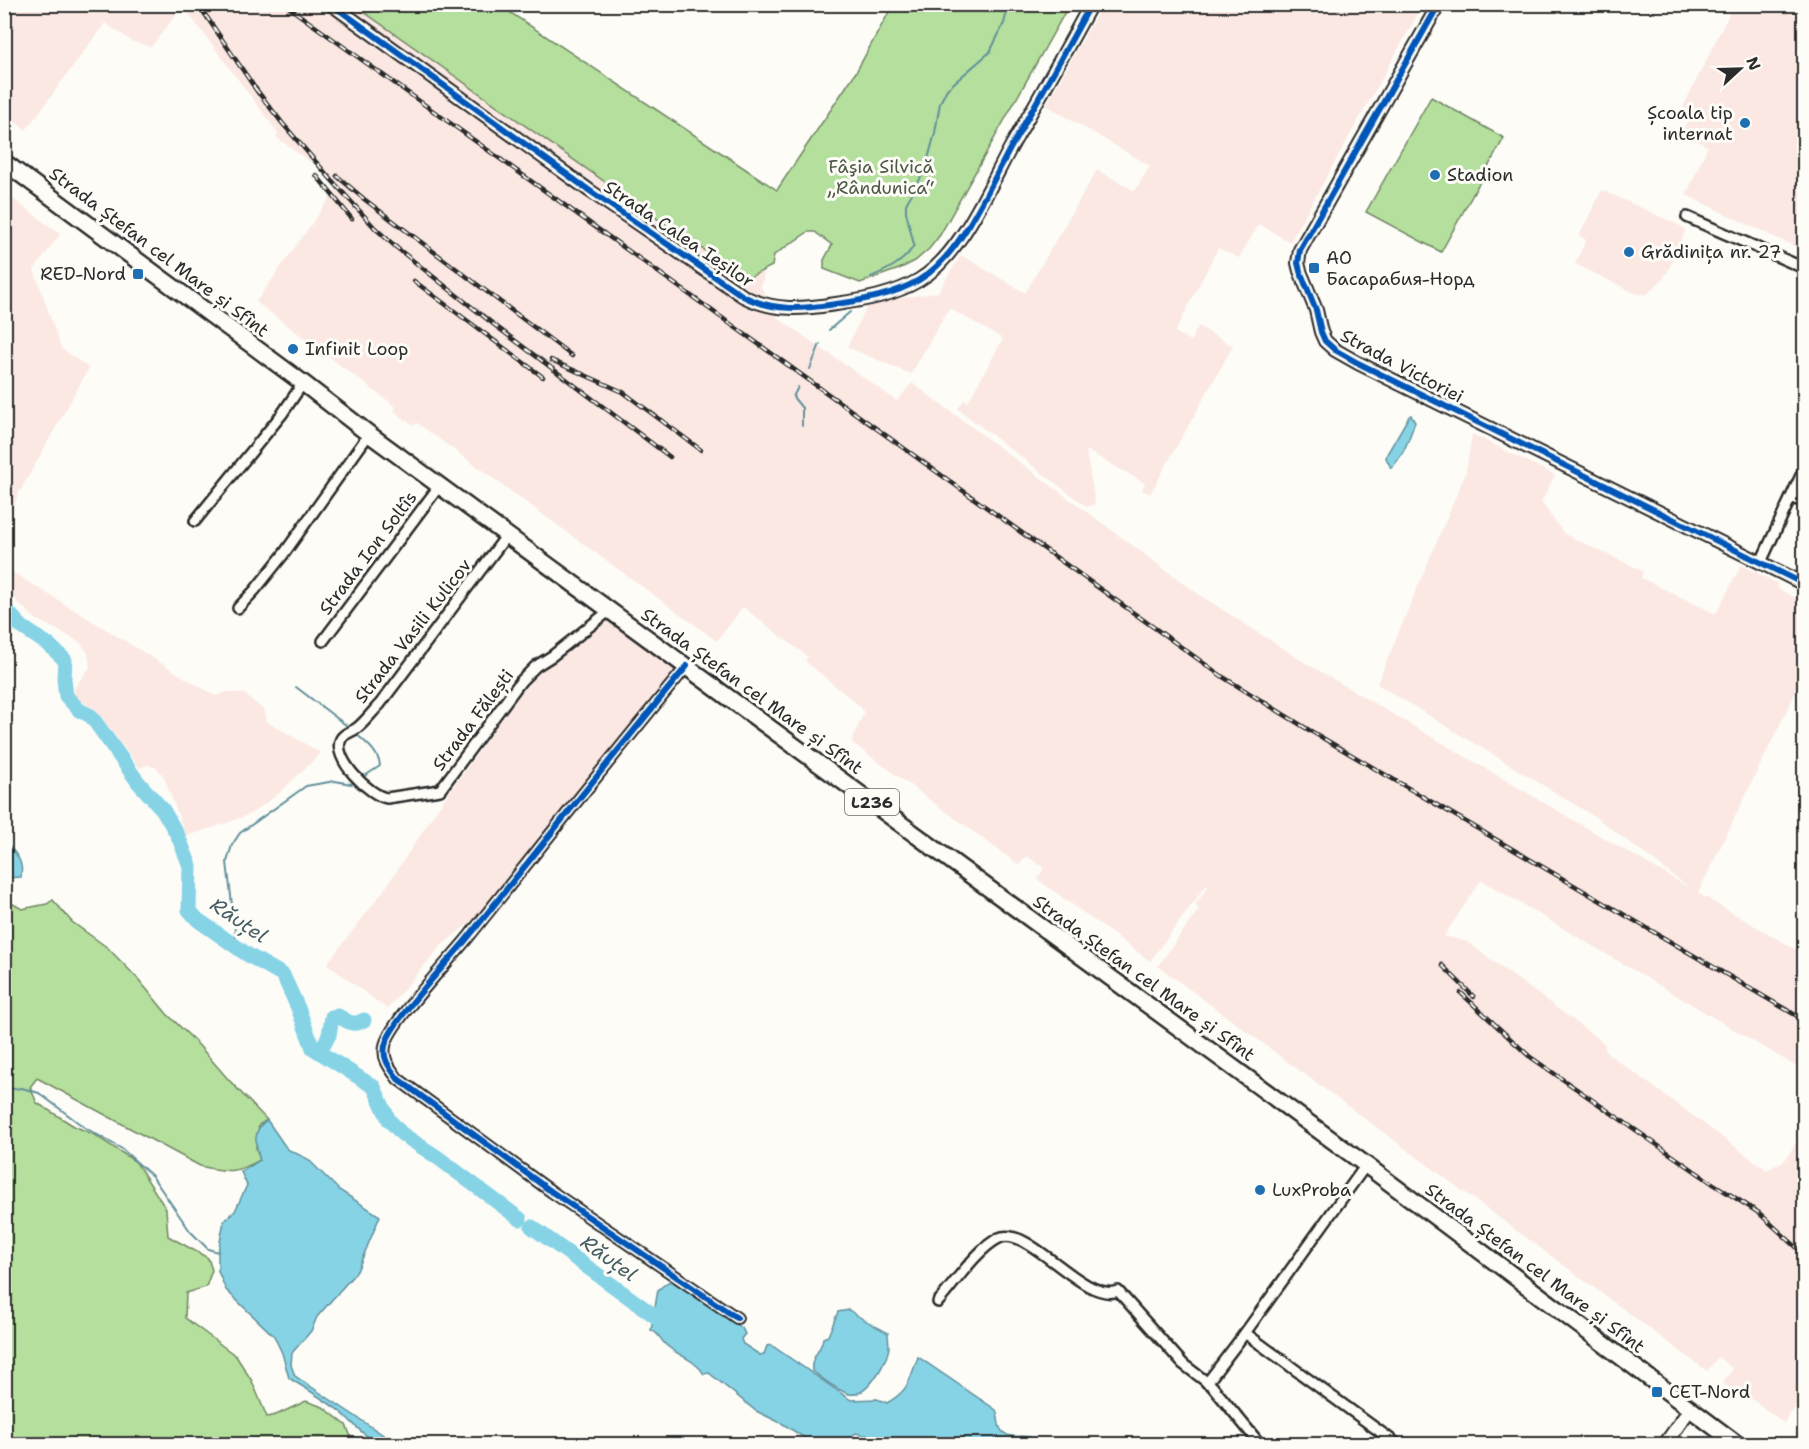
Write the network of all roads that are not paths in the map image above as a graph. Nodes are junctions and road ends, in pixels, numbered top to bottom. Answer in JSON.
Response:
{"nodes":[{"id":1,"x":331,"y":4,"type":"edge"},
{"id":2,"x":1091,"y":4,"type":"edge"},
{"id":3,"x":1439,"y":4,"type":"edge"},
{"id":4,"x":4,"y":162,"type":"edge"},
{"id":5,"x":1687,"y":217,"type":"dead end"},
{"id":6,"x":1804,"y":268,"type":"edge"},
{"id":7,"x":303,"y":383,"type":"junction"},
{"id":8,"x":369,"y":434,"type":"junction"},
{"id":9,"x":1804,"y":469,"type":"edge"},
{"id":10,"x":440,"y":485,"type":"junction"},
{"id":11,"x":1792,"y":497,"type":"junction"},
{"id":12,"x":1804,"y":503,"type":"edge"},
{"id":13,"x":195,"y":521,"type":"dead end"},
{"id":14,"x":507,"y":535,"type":"junction"},
{"id":15,"x":1761,"y":562,"type":"junction"},
{"id":16,"x":1804,"y":584,"type":"edge"},
{"id":17,"x":238,"y":608,"type":"dead end"},
{"id":18,"x":609,"y":611,"type":"junction"},
{"id":19,"x":323,"y":641,"type":"dead end"},
{"id":20,"x":687,"y":666,"type":"junction"},
{"id":21,"x":340,"y":740,"type":"joint"},
{"id":22,"x":1366,"y":1165,"type":"junction"},
{"id":23,"x":938,"y":1302,"type":"dead end"},
{"id":24,"x":737,"y":1318,"type":"dead end"},
{"id":25,"x":1245,"y":1334,"type":"junction"},
{"id":26,"x":1207,"y":1383,"type":"junction"},
{"id":27,"x":1690,"y":1409,"type":"junction"},
{"id":28,"x":1260,"y":1444,"type":"edge"},
{"id":29,"x":1397,"y":1444,"type":"edge"},
{"id":30,"x":1665,"y":1444,"type":"edge"},
{"id":31,"x":1737,"y":1444,"type":"edge"}],
"edges":[{"from":1,"to":2,"type":"street","name":"Strada Calea Ieșilor"},
{"from":3,"to":15,"type":"street","name":"Strada Victoriei"},
{"from":4,"to":7,"type":"main road","name":"Strada Ștefan cel Mare și Sfînt","number":"L236"},
{"from":5,"to":6,"type":"street"},
{"from":7,"to":8,"type":"main road","name":"Strada Ștefan cel Mare și Sfînt","number":"L236"},
{"from":7,"to":13,"type":"street"},
{"from":8,"to":10,"type":"main road","name":"Strada Ștefan cel Mare și Sfînt","number":"L236"},
{"from":8,"to":17,"type":"street"},
{"from":9,"to":11,"type":"street"},
{"from":10,"to":14,"type":"main road","name":"Strada Ștefan cel Mare și Sfînt","number":"L236"},
{"from":10,"to":19,"type":"street","name":"Strada Ion Soltîs"},
{"from":11,"to":12,"type":"street"},
{"from":11,"to":15,"type":"street"},
{"from":14,"to":18,"type":"main road","name":"Strada Ștefan cel Mare și Sfînt","number":"L236"},
{"from":14,"to":21,"type":"street","name":"Strada Vasili Kulicov"},
{"from":15,"to":16,"type":"street","name":"Strada Victoriei"},
{"from":18,"to":20,"type":"main road","name":"Strada Ștefan cel Mare și Sfînt","number":"L236"},
{"from":18,"to":21,"type":"street","name":"Strada Fălești"},
{"from":20,"to":22,"type":"main road","name":"Strada Ștefan cel Mare și Sfînt","number":"L236"},
{"from":20,"to":24,"type":"street"},
{"from":22,"to":25,"type":"street"},
{"from":22,"to":27,"type":"main road","name":"Strada Ștefan cel Mare și Sfînt","number":"L236"},
{"from":23,"to":26,"type":"street"},
{"from":25,"to":26,"type":"street"},
{"from":25,"to":29,"type":"street"},
{"from":26,"to":28,"type":"street"},
{"from":27,"to":30,"type":"street"},
{"from":27,"to":31,"type":"main road","name":"Strada Ștefan cel Mare și Sfînt","number":"L236"}]}
